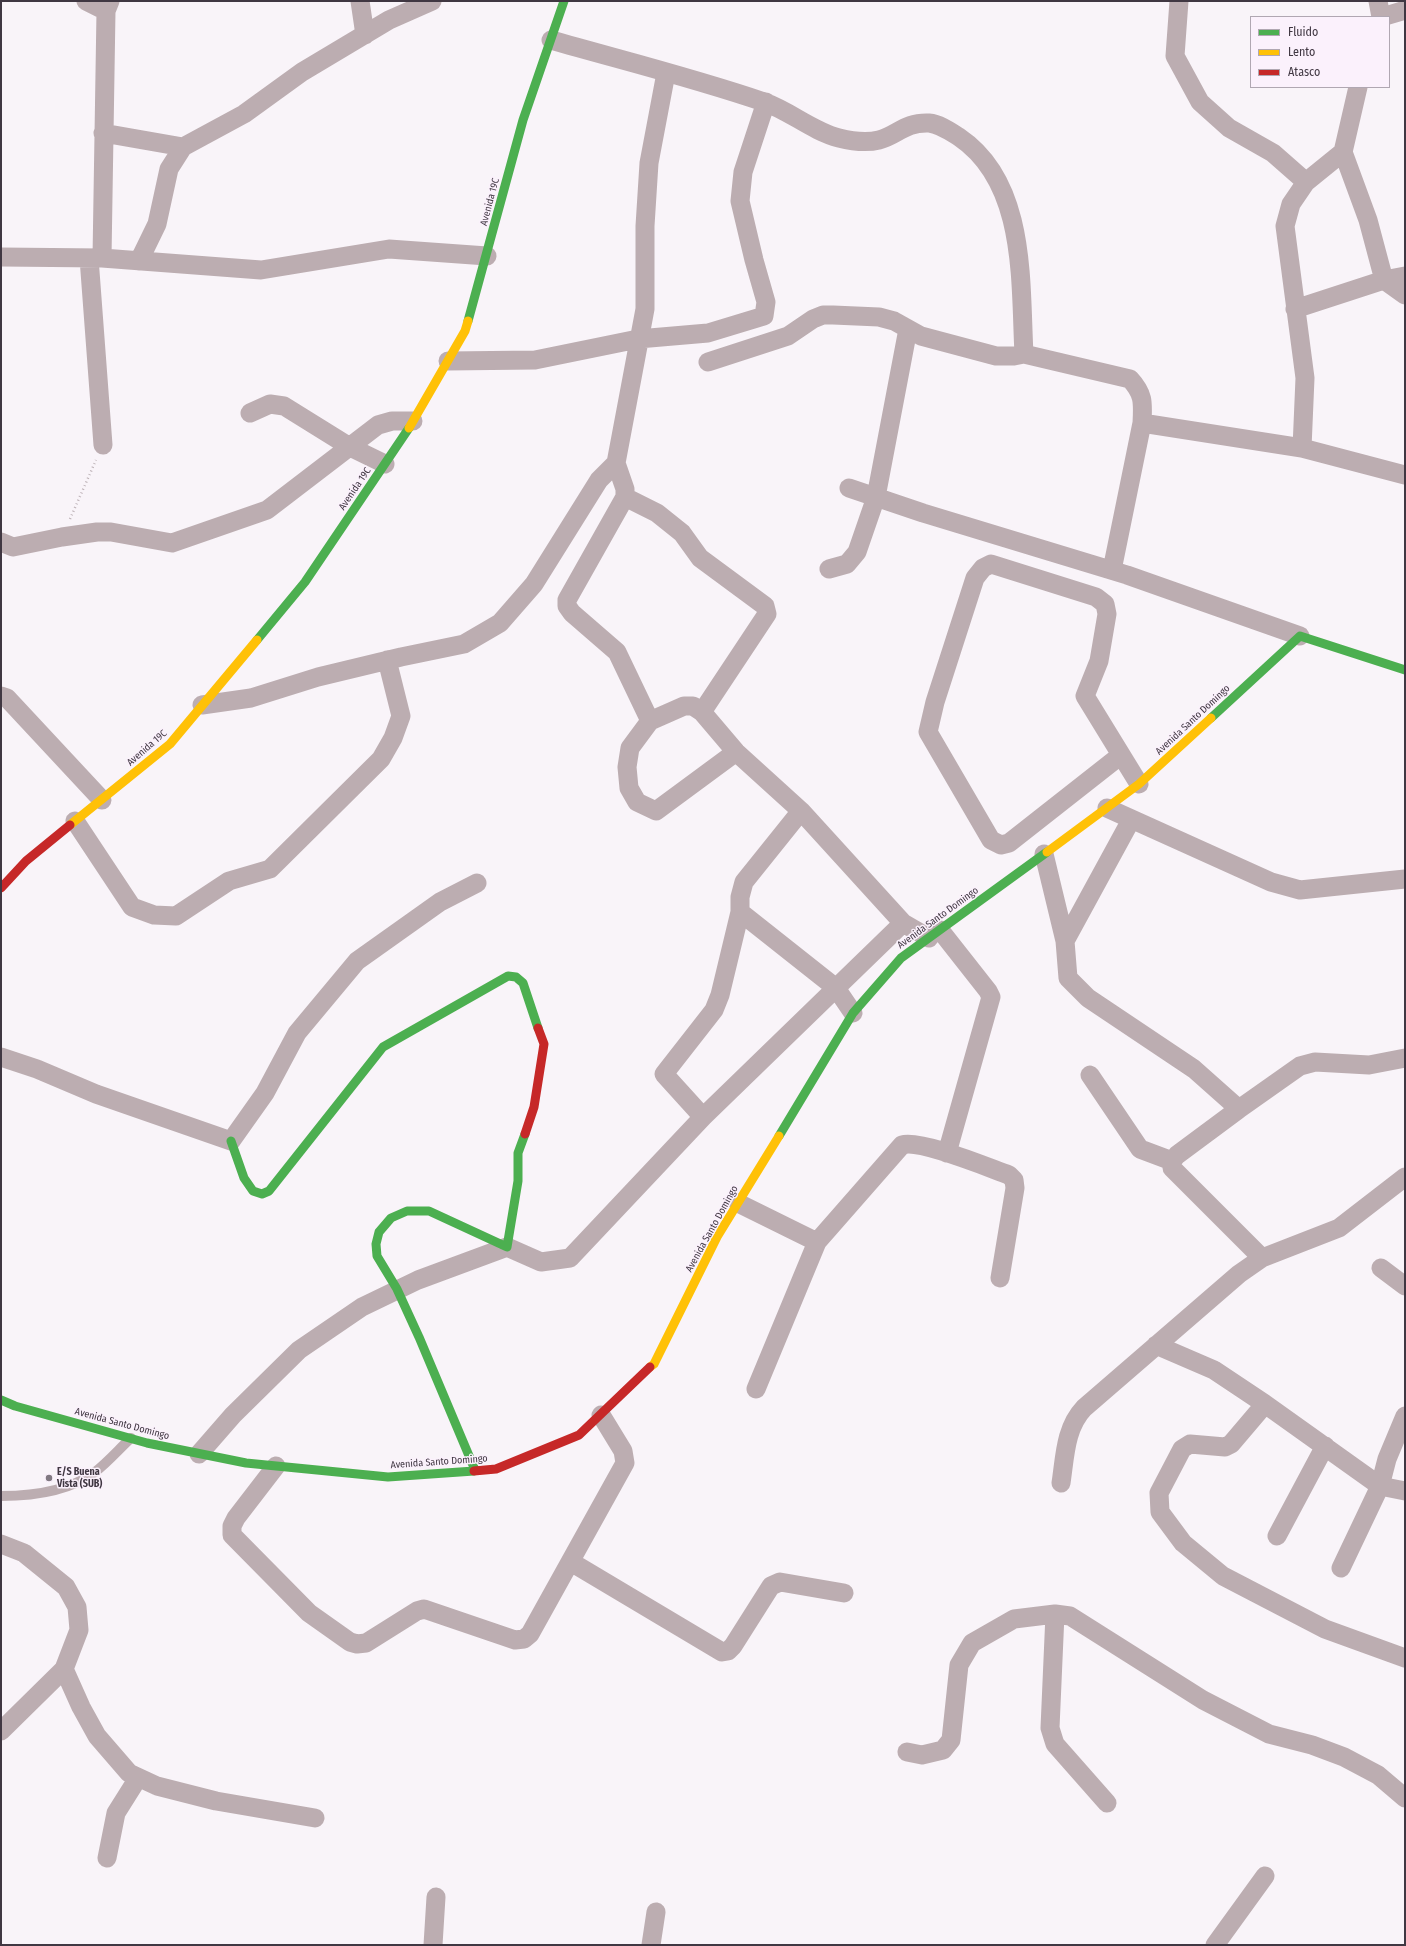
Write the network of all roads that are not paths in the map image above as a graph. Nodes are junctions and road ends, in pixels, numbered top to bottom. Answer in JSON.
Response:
{"nodes":[{"id":1,"x":86,"y":1,"type":"edge"},
{"id":2,"x":360,"y":1,"type":"edge"},
{"id":3,"x":432,"y":1,"type":"edge"},
{"id":4,"x":564,"y":1,"type":"edge"},
{"id":5,"x":1179,"y":1,"type":"edge"},
{"id":6,"x":1378,"y":1,"type":"edge"},
{"id":7,"x":108,"y":6,"type":"edge"},
{"id":8,"x":1405,"y":10,"type":"edge"},
{"id":9,"x":1381,"y":16,"type":"edge"},
{"id":10,"x":1384,"y":16,"type":"edge"},
{"id":11,"x":365,"y":35,"type":"junction"},
{"id":12,"x":551,"y":40,"type":"junction"},
{"id":13,"x":666,"y":73,"type":"junction"},
{"id":14,"x":1358,"y":88,"type":"edge"},
{"id":15,"x":766,"y":102,"type":"junction"},
{"id":16,"x":103,"y":132,"type":"junction"},
{"id":17,"x":183,"y":147,"type":"junction"},
{"id":18,"x":1343,"y":152,"type":"junction"},
{"id":19,"x":1306,"y":182,"type":"junction"},
{"id":20,"x":487,"y":256,"type":"junction"},
{"id":21,"x":1,"y":257,"type":"edge"},
{"id":22,"x":95,"y":258,"type":"junction"},
{"id":23,"x":140,"y":261,"type":"junction"},
{"id":24,"x":1405,"y":276,"type":"edge"},
{"id":25,"x":1384,"y":280,"type":"junction"},
{"id":26,"x":1405,"y":295,"type":"edge"},
{"id":27,"x":1295,"y":310,"type":"junction"},
{"id":28,"x":908,"y":329,"type":"junction"},
{"id":29,"x":638,"y":339,"type":"junction"},
{"id":30,"x":1024,"y":354,"type":"junction"},
{"id":31,"x":448,"y":361,"type":"junction"},
{"id":32,"x":708,"y":362,"type":"dead end"},
{"id":33,"x":250,"y":413,"type":"dead end"},
{"id":34,"x":413,"y":422,"type":"junction"},
{"id":35,"x":1142,"y":423,"type":"junction"},
{"id":36,"x":103,"y":445,"type":"road end"},
{"id":37,"x":350,"y":447,"type":"junction"},
{"id":38,"x":1302,"y":448,"type":"junction"},
{"id":39,"x":616,"y":463,"type":"junction"},
{"id":40,"x":385,"y":464,"type":"junction"},
{"id":41,"x":1405,"y":475,"type":"edge"},
{"id":42,"x":849,"y":488,"type":"dead end"},
{"id":43,"x":626,"y":497,"type":"junction"},
{"id":44,"x":876,"y":498,"type":"junction"},
{"id":45,"x":1,"y":542,"type":"edge"},
{"id":46,"x":828,"y":569,"type":"dead end"},
{"id":47,"x":1112,"y":570,"type":"junction"},
{"id":48,"x":1300,"y":636,"type":"junction"},
{"id":49,"x":387,"y":660,"type":"junction"},
{"id":50,"x":1405,"y":670,"type":"edge"},
{"id":51,"x":1,"y":696,"type":"edge"},
{"id":52,"x":202,"y":706,"type":"junction"},
{"id":53,"x":702,"y":712,"type":"junction"},
{"id":54,"x":650,"y":721,"type":"junction"},
{"id":55,"x":736,"y":752,"type":"junction"},
{"id":56,"x":1121,"y":755,"type":"junction"},
{"id":57,"x":1139,"y":784,"type":"junction"},
{"id":58,"x":102,"y":800,"type":"junction"},
{"id":59,"x":1107,"y":808,"type":"junction"},
{"id":60,"x":801,"y":811,"type":"junction"},
{"id":61,"x":1131,"y":820,"type":"junction"},
{"id":62,"x":75,"y":821,"type":"junction"},
{"id":63,"x":1044,"y":854,"type":"junction"},
{"id":64,"x":1405,"y":879,"type":"edge"},
{"id":65,"x":477,"y":883,"type":"dead end"},
{"id":66,"x":1,"y":888,"type":"edge"},
{"id":67,"x":740,"y":912,"type":"junction"},
{"id":68,"x":903,"y":923,"type":"junction"},
{"id":69,"x":934,"y":934,"type":"junction"},
{"id":70,"x":1065,"y":941,"type":"junction"},
{"id":71,"x":836,"y":988,"type":"junction"},
{"id":72,"x":853,"y":1013,"type":"junction"},
{"id":73,"x":1,"y":1057,"type":"edge"},
{"id":74,"x":1405,"y":1058,"type":"edge"},
{"id":75,"x":1090,"y":1075,"type":"dead end"},
{"id":76,"x":1239,"y":1108,"type":"junction"},
{"id":77,"x":702,"y":1116,"type":"junction"},
{"id":78,"x":231,"y":1141,"type":"junction"},
{"id":79,"x":947,"y":1153,"type":"junction"},
{"id":80,"x":1172,"y":1161,"type":"junction"},
{"id":81,"x":1405,"y":1177,"type":"edge"},
{"id":82,"x":738,"y":1203,"type":"junction"},
{"id":83,"x":817,"y":1242,"type":"junction"},
{"id":84,"x":507,"y":1247,"type":"junction"},
{"id":85,"x":1262,"y":1258,"type":"junction"},
{"id":86,"x":1381,"y":1268,"type":"dead end"},
{"id":87,"x":1000,"y":1278,"type":"dead end"},
{"id":88,"x":1405,"y":1286,"type":"edge"},
{"id":89,"x":397,"y":1289,"type":"junction"},
{"id":90,"x":1156,"y":1345,"type":"junction"},
{"id":91,"x":756,"y":1389,"type":"dead end"},
{"id":92,"x":1,"y":1400,"type":"edge"},
{"id":93,"x":1265,"y":1404,"type":"junction"},
{"id":94,"x":601,"y":1415,"type":"junction"},
{"id":95,"x":1405,"y":1416,"type":"edge"},
{"id":96,"x":131,"y":1438,"type":"junction"},
{"id":97,"x":1325,"y":1446,"type":"junction"},
{"id":98,"x":199,"y":1454,"type":"junction"},
{"id":99,"x":276,"y":1466,"type":"junction"},
{"id":100,"x":475,"y":1470,"type":"junction"},
{"id":101,"x":1061,"y":1483,"type":"dead end"},
{"id":102,"x":1380,"y":1486,"type":"junction"},
{"id":103,"x":1405,"y":1491,"type":"edge"},
{"id":104,"x":1,"y":1496,"type":"edge"},
{"id":105,"x":1277,"y":1536,"type":"dead end"},
{"id":106,"x":1,"y":1544,"type":"edge"},
{"id":107,"x":571,"y":1562,"type":"junction"},
{"id":108,"x":1341,"y":1568,"type":"dead end"},
{"id":109,"x":844,"y":1593,"type":"dead end"},
{"id":110,"x":1056,"y":1614,"type":"junction"},
{"id":111,"x":1405,"y":1658,"type":"edge"},
{"id":112,"x":64,"y":1669,"type":"junction"},
{"id":113,"x":1,"y":1731,"type":"edge"},
{"id":114,"x":907,"y":1752,"type":"dead end"},
{"id":115,"x":138,"y":1778,"type":"junction"},
{"id":116,"x":1405,"y":1798,"type":"edge"},
{"id":117,"x":1107,"y":1802,"type":"dead end"},
{"id":118,"x":315,"y":1818,"type":"dead end"},
{"id":119,"x":107,"y":1858,"type":"dead end"},
{"id":120,"x":1265,"y":1876,"type":"dead end"},
{"id":121,"x":436,"y":1897,"type":"dead end"},
{"id":122,"x":656,"y":1912,"type":"dead end"},
{"id":123,"x":433,"y":1945,"type":"edge"},
{"id":124,"x":651,"y":1945,"type":"edge"},
{"id":125,"x":1215,"y":1945,"type":"edge"}],
"edges":[{"from":1,"to":7,"type":"street"},
{"from":2,"to":11,"type":"street"},
{"from":3,"to":11,"type":"street"},
{"from":4,"to":12,"type":"street","name":"Avenida 19C"},
{"from":5,"to":19,"type":"street"},
{"from":6,"to":9,"type":"street"},
{"from":7,"to":16,"type":"street"},
{"from":8,"to":10,"type":"street"},
{"from":11,"to":17,"type":"street"},
{"from":12,"to":13,"type":"street"},
{"from":12,"to":20,"type":"street","name":"Avenida 19C"},
{"from":13,"to":15,"type":"street"},
{"from":13,"to":29,"type":"street"},
{"from":14,"to":18,"type":"street"},
{"from":15,"to":29,"type":"street"},
{"from":15,"to":30,"type":"street"},
{"from":16,"to":17,"type":"street"},
{"from":16,"to":22,"type":"street"},
{"from":17,"to":23,"type":"street"},
{"from":18,"to":19,"type":"street"},
{"from":18,"to":25,"type":"street"},
{"from":19,"to":27,"type":"street"},
{"from":20,"to":23,"type":"street"},
{"from":20,"to":31,"type":"street","name":"Avenida 19C"},
{"from":21,"to":22,"type":"street"},
{"from":22,"to":23,"type":"street"},
{"from":22,"to":36,"type":"street"},
{"from":24,"to":25,"type":"street"},
{"from":25,"to":26,"type":"street"},
{"from":25,"to":27,"type":"street"},
{"from":27,"to":38,"type":"street"},
{"from":28,"to":30,"type":"street"},
{"from":28,"to":32,"type":"street"},
{"from":28,"to":44,"type":"street"},
{"from":29,"to":31,"type":"street"},
{"from":29,"to":39,"type":"street"},
{"from":30,"to":35,"type":"street"},
{"from":31,"to":34,"type":"street","name":"Avenida 19C"},
{"from":33,"to":37,"type":"street"},
{"from":34,"to":37,"type":"street"},
{"from":34,"to":40,"type":"street","name":"Avenida 19C"},
{"from":35,"to":38,"type":"street"},
{"from":35,"to":47,"type":"street"},
{"from":37,"to":40,"type":"street"},
{"from":37,"to":45,"type":"street"},
{"from":38,"to":41,"type":"street"},
{"from":39,"to":43,"type":"street"},
{"from":39,"to":49,"type":"street"},
{"from":40,"to":52,"type":"street","name":"Avenida 19C"},
{"from":42,"to":44,"type":"street"},
{"from":43,"to":53,"type":"street"},
{"from":43,"to":54,"type":"street"},
{"from":44,"to":46,"type":"street"},
{"from":44,"to":47,"type":"street"},
{"from":47,"to":48,"type":"street"},
{"from":48,"to":50,"type":"street"},
{"from":48,"to":57,"type":"street","name":"Avenida Santo Domingo"},
{"from":49,"to":52,"type":"street"},
{"from":49,"to":62,"type":"street"},
{"from":51,"to":58,"type":"street"},
{"from":52,"to":58,"type":"street","name":"Avenida 19C"},
{"from":53,"to":54,"type":"street"},
{"from":53,"to":55,"type":"street"},
{"from":54,"to":55,"type":"street"},
{"from":55,"to":60,"type":"street"},
{"from":56,"to":56,"type":"street"},
{"from":56,"to":57,"type":"street"},
{"from":57,"to":59,"type":"street","name":"Avenida Santo Domingo"},
{"from":58,"to":62,"type":"street","name":"Avenida 19C"},
{"from":59,"to":61,"type":"street"},
{"from":59,"to":63,"type":"street","name":"Avenida Santo Domingo"},
{"from":60,"to":67,"type":"street"},
{"from":60,"to":68,"type":"street"},
{"from":61,"to":64,"type":"street"},
{"from":61,"to":70,"type":"street"},
{"from":62,"to":66,"type":"street","name":"Avenida 19C"},
{"from":63,"to":69,"type":"street","name":"Avenida Santo Domingo"},
{"from":63,"to":70,"type":"street"},
{"from":65,"to":78,"type":"street"},
{"from":67,"to":71,"type":"street"},
{"from":67,"to":77,"type":"street"},
{"from":68,"to":69,"type":"street"},
{"from":68,"to":71,"type":"street"},
{"from":69,"to":72,"type":"street","name":"Avenida Santo Domingo"},
{"from":69,"to":79,"type":"street"},
{"from":70,"to":76,"type":"street"},
{"from":71,"to":72,"type":"street"},
{"from":71,"to":77,"type":"street"},
{"from":72,"to":82,"type":"street","name":"Avenida Santo Domingo"},
{"from":73,"to":78,"type":"street"},
{"from":74,"to":76,"type":"street"},
{"from":75,"to":80,"type":"street"},
{"from":76,"to":80,"type":"street"},
{"from":77,"to":84,"type":"street"},
{"from":78,"to":84,"type":"street"},
{"from":79,"to":83,"type":"street"},
{"from":79,"to":87,"type":"street"},
{"from":80,"to":85,"type":"street"},
{"from":81,"to":85,"type":"street"},
{"from":82,"to":83,"type":"street"},
{"from":82,"to":94,"type":"street","name":"Avenida Santo Domingo"},
{"from":83,"to":91,"type":"street"},
{"from":84,"to":89,"type":"street"},
{"from":84,"to":89,"type":"street"},
{"from":85,"to":90,"type":"street"},
{"from":86,"to":88,"type":"street"},
{"from":89,"to":98,"type":"street"},
{"from":89,"to":100,"type":"street"},
{"from":90,"to":93,"type":"street"},
{"from":90,"to":101,"type":"street"},
{"from":92,"to":96,"type":"street","name":"Avenida Santo Domingo"},
{"from":93,"to":97,"type":"street"},
{"from":93,"to":111,"type":"street"},
{"from":94,"to":100,"type":"street","name":"Avenida Santo Domingo"},
{"from":94,"to":107,"type":"street"},
{"from":95,"to":102,"type":"street"},
{"from":96,"to":98,"type":"street","name":"Avenida Santo Domingo"},
{"from":96,"to":104,"type":"lane"},
{"from":97,"to":102,"type":"street"},
{"from":97,"to":105,"type":"street"},
{"from":98,"to":99,"type":"street","name":"Avenida Santo Domingo"},
{"from":99,"to":100,"type":"street","name":"Avenida Santo Domingo"},
{"from":99,"to":107,"type":"street"},
{"from":102,"to":103,"type":"street"},
{"from":102,"to":108,"type":"street"},
{"from":106,"to":112,"type":"street"},
{"from":107,"to":109,"type":"street"},
{"from":110,"to":114,"type":"street"},
{"from":110,"to":116,"type":"street"},
{"from":110,"to":117,"type":"street"},
{"from":112,"to":113,"type":"street"},
{"from":112,"to":115,"type":"street"},
{"from":115,"to":118,"type":"street"},
{"from":115,"to":119,"type":"street"},
{"from":120,"to":125,"type":"street"},
{"from":121,"to":123,"type":"street"},
{"from":122,"to":124,"type":"street"}]}
